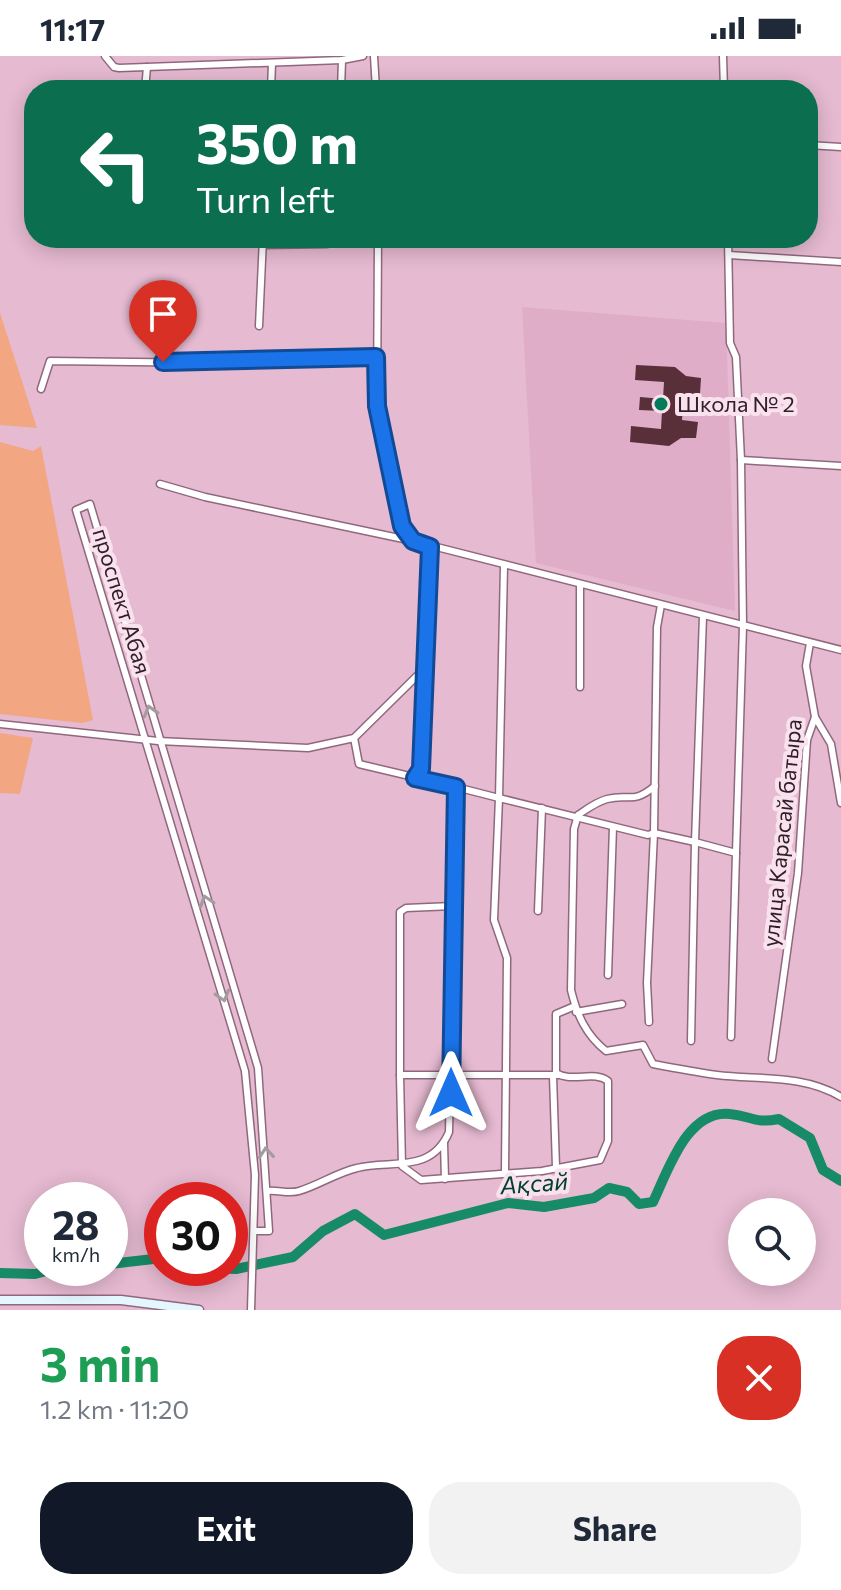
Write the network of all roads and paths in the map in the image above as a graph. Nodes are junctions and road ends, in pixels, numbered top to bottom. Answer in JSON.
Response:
{"nodes":[{"id":1,"x":105,"y":56,"type":"edge"},
{"id":2,"x":363,"y":56,"type":"edge"},
{"id":3,"x":374,"y":56,"type":"edge"},
{"id":4,"x":723,"y":56,"type":"edge"},
{"id":5,"x":342,"y":60,"type":"junction"},
{"id":6,"x":272,"y":63,"type":"junction"},
{"id":7,"x":147,"y":67,"type":"junction"},
{"id":8,"x":146,"y":80,"type":"edge"},
{"id":9,"x":271,"y":80,"type":"edge"},
{"id":10,"x":341,"y":80,"type":"edge"},
{"id":11,"x":375,"y":80,"type":"edge"},
{"id":12,"x":724,"y":80,"type":"edge"},
{"id":13,"x":818,"y":146,"type":"edge"},
{"id":14,"x":841,"y":147,"type":"edge"},
{"id":15,"x":263,"y":248,"type":"edge"},
{"id":16,"x":378,"y":248,"type":"edge"},
{"id":17,"x":729,"y":248,"type":"edge"},
{"id":18,"x":729,"y":255,"type":"junction"},
{"id":19,"x":841,"y":262,"type":"edge"},
{"id":20,"x":259,"y":326,"type":"dead end"},
{"id":21,"x":376,"y":357,"type":"junction"},
{"id":22,"x":41,"y":389,"type":"dead end"},
{"id":23,"x":741,"y":460,"type":"junction"},
{"id":24,"x":841,"y":466,"type":"edge"},
{"id":25,"x":160,"y":484,"type":"dead end"},
{"id":26,"x":413,"y":541,"type":"junction"},
{"id":27,"x":430,"y":547,"type":"junction"},
{"id":28,"x":504,"y":566,"type":"junction"},
{"id":29,"x":580,"y":585,"type":"junction"},
{"id":30,"x":661,"y":605,"type":"junction"},
{"id":31,"x":703,"y":616,"type":"junction"},
{"id":32,"x":743,"y":626,"type":"junction"},
{"id":33,"x":810,"y":643,"type":"junction"},
{"id":34,"x":841,"y":650,"type":"edge"},
{"id":35,"x":424,"y":669,"type":"junction"},
{"id":36,"x":580,"y":687,"type":"dead end"},
{"id":37,"x":815,"y":717,"type":"junction"},
{"id":38,"x":0,"y":724,"type":"edge"},
{"id":39,"x":354,"y":738,"type":"junction"},
{"id":40,"x":144,"y":739,"type":"junction"},
{"id":41,"x":158,"y":741,"type":"junction"},
{"id":42,"x":415,"y":778,"type":"junction"},
{"id":43,"x":655,"y":786,"type":"junction"},
{"id":44,"x":456,"y":787,"type":"junction"},
{"id":45,"x":499,"y":798,"type":"junction"},
{"id":46,"x":841,"y":803,"type":"edge"},
{"id":47,"x":542,"y":808,"type":"junction"},
{"id":48,"x":578,"y":815,"type":"junction"},
{"id":49,"x":613,"y":827,"type":"junction"},
{"id":50,"x":654,"y":833,"type":"junction"},
{"id":51,"x":695,"y":842,"type":"junction"},
{"id":52,"x":736,"y":853,"type":"junction"},
{"id":53,"x":453,"y":906,"type":"junction"},
{"id":54,"x":538,"y":911,"type":"dead end"},
{"id":55,"x":608,"y":975,"type":"dead end"},
{"id":56,"x":622,"y":1004,"type":"dead end"},
{"id":57,"x":575,"y":1009,"type":"junction"},
{"id":58,"x":649,"y":1022,"type":"dead end"},
{"id":59,"x":731,"y":1037,"type":"dead end"},
{"id":60,"x":691,"y":1041,"type":"dead end"},
{"id":61,"x":772,"y":1059,"type":"dead end"},
{"id":62,"x":400,"y":1075,"type":"junction"},
{"id":63,"x":450,"y":1075,"type":"junction"},
{"id":64,"x":504,"y":1075,"type":"junction"},
{"id":65,"x":556,"y":1075,"type":"junction"},
{"id":66,"x":841,"y":1097,"type":"edge"},
{"id":67,"x":444,"y":1143,"type":"junction"},
{"id":68,"x":402,"y":1166,"type":"junction"},
{"id":69,"x":556,"y":1167,"type":"junction"},
{"id":70,"x":505,"y":1172,"type":"junction"},
{"id":71,"x":445,"y":1179,"type":"junction"},
{"id":72,"x":268,"y":1191,"type":"junction"},
{"id":73,"x":255,"y":1231,"type":"junction"},
{"id":74,"x":32,"y":1299,"type":"junction"},
{"id":75,"x":1,"y":1303,"type":"edge"},
{"id":76,"x":32,"y":1310,"type":"edge"},
{"id":77,"x":199,"y":1310,"type":"edge"},
{"id":78,"x":251,"y":1310,"type":"edge"}],
"edges":[{"from":1,"to":7,"type":"street"},
{"from":2,"to":5,"type":"street"},
{"from":3,"to":11,"type":"street"},
{"from":4,"to":12,"type":"street"},
{"from":5,"to":6,"type":"street"},
{"from":5,"to":10,"type":"street"},
{"from":6,"to":7,"type":"street"},
{"from":6,"to":9,"type":"street"},
{"from":7,"to":8,"type":"street"},
{"from":13,"to":14,"type":"street"},
{"from":15,"to":20,"type":"street"},
{"from":16,"to":21,"type":"street"},
{"from":17,"to":18,"type":"street"},
{"from":18,"to":19,"type":"street"},
{"from":18,"to":23,"type":"street"},
{"from":21,"to":22,"type":"street"},
{"from":21,"to":26,"type":"street"},
{"from":23,"to":24,"type":"street"},
{"from":23,"to":32,"type":"street"},
{"from":25,"to":26,"type":"street"},
{"from":26,"to":27,"type":"street"},
{"from":27,"to":28,"type":"street"},
{"from":27,"to":35,"type":"street"},
{"from":28,"to":29,"type":"street"},
{"from":28,"to":45,"type":"street"},
{"from":29,"to":30,"type":"street"},
{"from":29,"to":36,"type":"street"},
{"from":30,"to":31,"type":"street"},
{"from":30,"to":43,"type":"street"},
{"from":31,"to":32,"type":"street"},
{"from":31,"to":51,"type":"street"},
{"from":32,"to":33,"type":"street"},
{"from":32,"to":52,"type":"street"},
{"from":33,"to":34,"type":"street"},
{"from":33,"to":37,"type":"street","name":"улица Карасай батыра"},
{"from":35,"to":39,"type":"street"},
{"from":35,"to":42,"type":"street"},
{"from":37,"to":46,"type":"street"},
{"from":37,"to":61,"type":"street","name":"улица Карасай батыра"},
{"from":38,"to":40,"type":"street"},
{"from":39,"to":41,"type":"street"},
{"from":39,"to":42,"type":"street"},
{"from":40,"to":41,"type":"street"},
{"from":41,"to":40,"type":"street","name":"проспект Абая","one_way":true},
{"from":40,"to":73,"type":"street","name":"проспект Абая","one_way":true},
{"from":72,"to":41,"type":"street","name":"проспект Абая","one_way":true},
{"from":42,"to":44,"type":"street"},
{"from":43,"to":48,"type":"street"},
{"from":43,"to":50,"type":"street"},
{"from":44,"to":45,"type":"street"},
{"from":44,"to":53,"type":"street"},
{"from":45,"to":47,"type":"street"},
{"from":45,"to":64,"type":"street"},
{"from":47,"to":48,"type":"street"},
{"from":47,"to":54,"type":"street"},
{"from":48,"to":49,"type":"street"},
{"from":48,"to":57,"type":"street"},
{"from":49,"to":50,"type":"street"},
{"from":49,"to":55,"type":"street"},
{"from":50,"to":51,"type":"street"},
{"from":50,"to":58,"type":"street"},
{"from":51,"to":52,"type":"street"},
{"from":51,"to":60,"type":"street"},
{"from":52,"to":59,"type":"street"},
{"from":53,"to":62,"type":"street"},
{"from":53,"to":63,"type":"street"},
{"from":56,"to":57,"type":"street"},
{"from":57,"to":65,"type":"street"},
{"from":57,"to":66,"type":"street"},
{"from":62,"to":63,"type":"street"},
{"from":62,"to":68,"type":"street"},
{"from":63,"to":64,"type":"street"},
{"from":63,"to":67,"type":"street"},
{"from":64,"to":65,"type":"street"},
{"from":64,"to":70,"type":"street"},
{"from":65,"to":69,"type":"street"},
{"from":65,"to":69,"type":"street"},
{"from":67,"to":68,"type":"street"},
{"from":67,"to":71,"type":"street"},
{"from":68,"to":71,"type":"street"},
{"from":68,"to":72,"type":"street"},
{"from":69,"to":70,"type":"street"},
{"from":70,"to":71,"type":"street"},
{"from":72,"to":73,"type":"street","name":"проспект Абая"},
{"from":73,"to":78,"type":"street","name":"проспект Абая"},
{"from":74,"to":75,"type":"main road"},
{"from":74,"to":76,"type":"street"},
{"from":74,"to":77,"type":"main road"}]}
